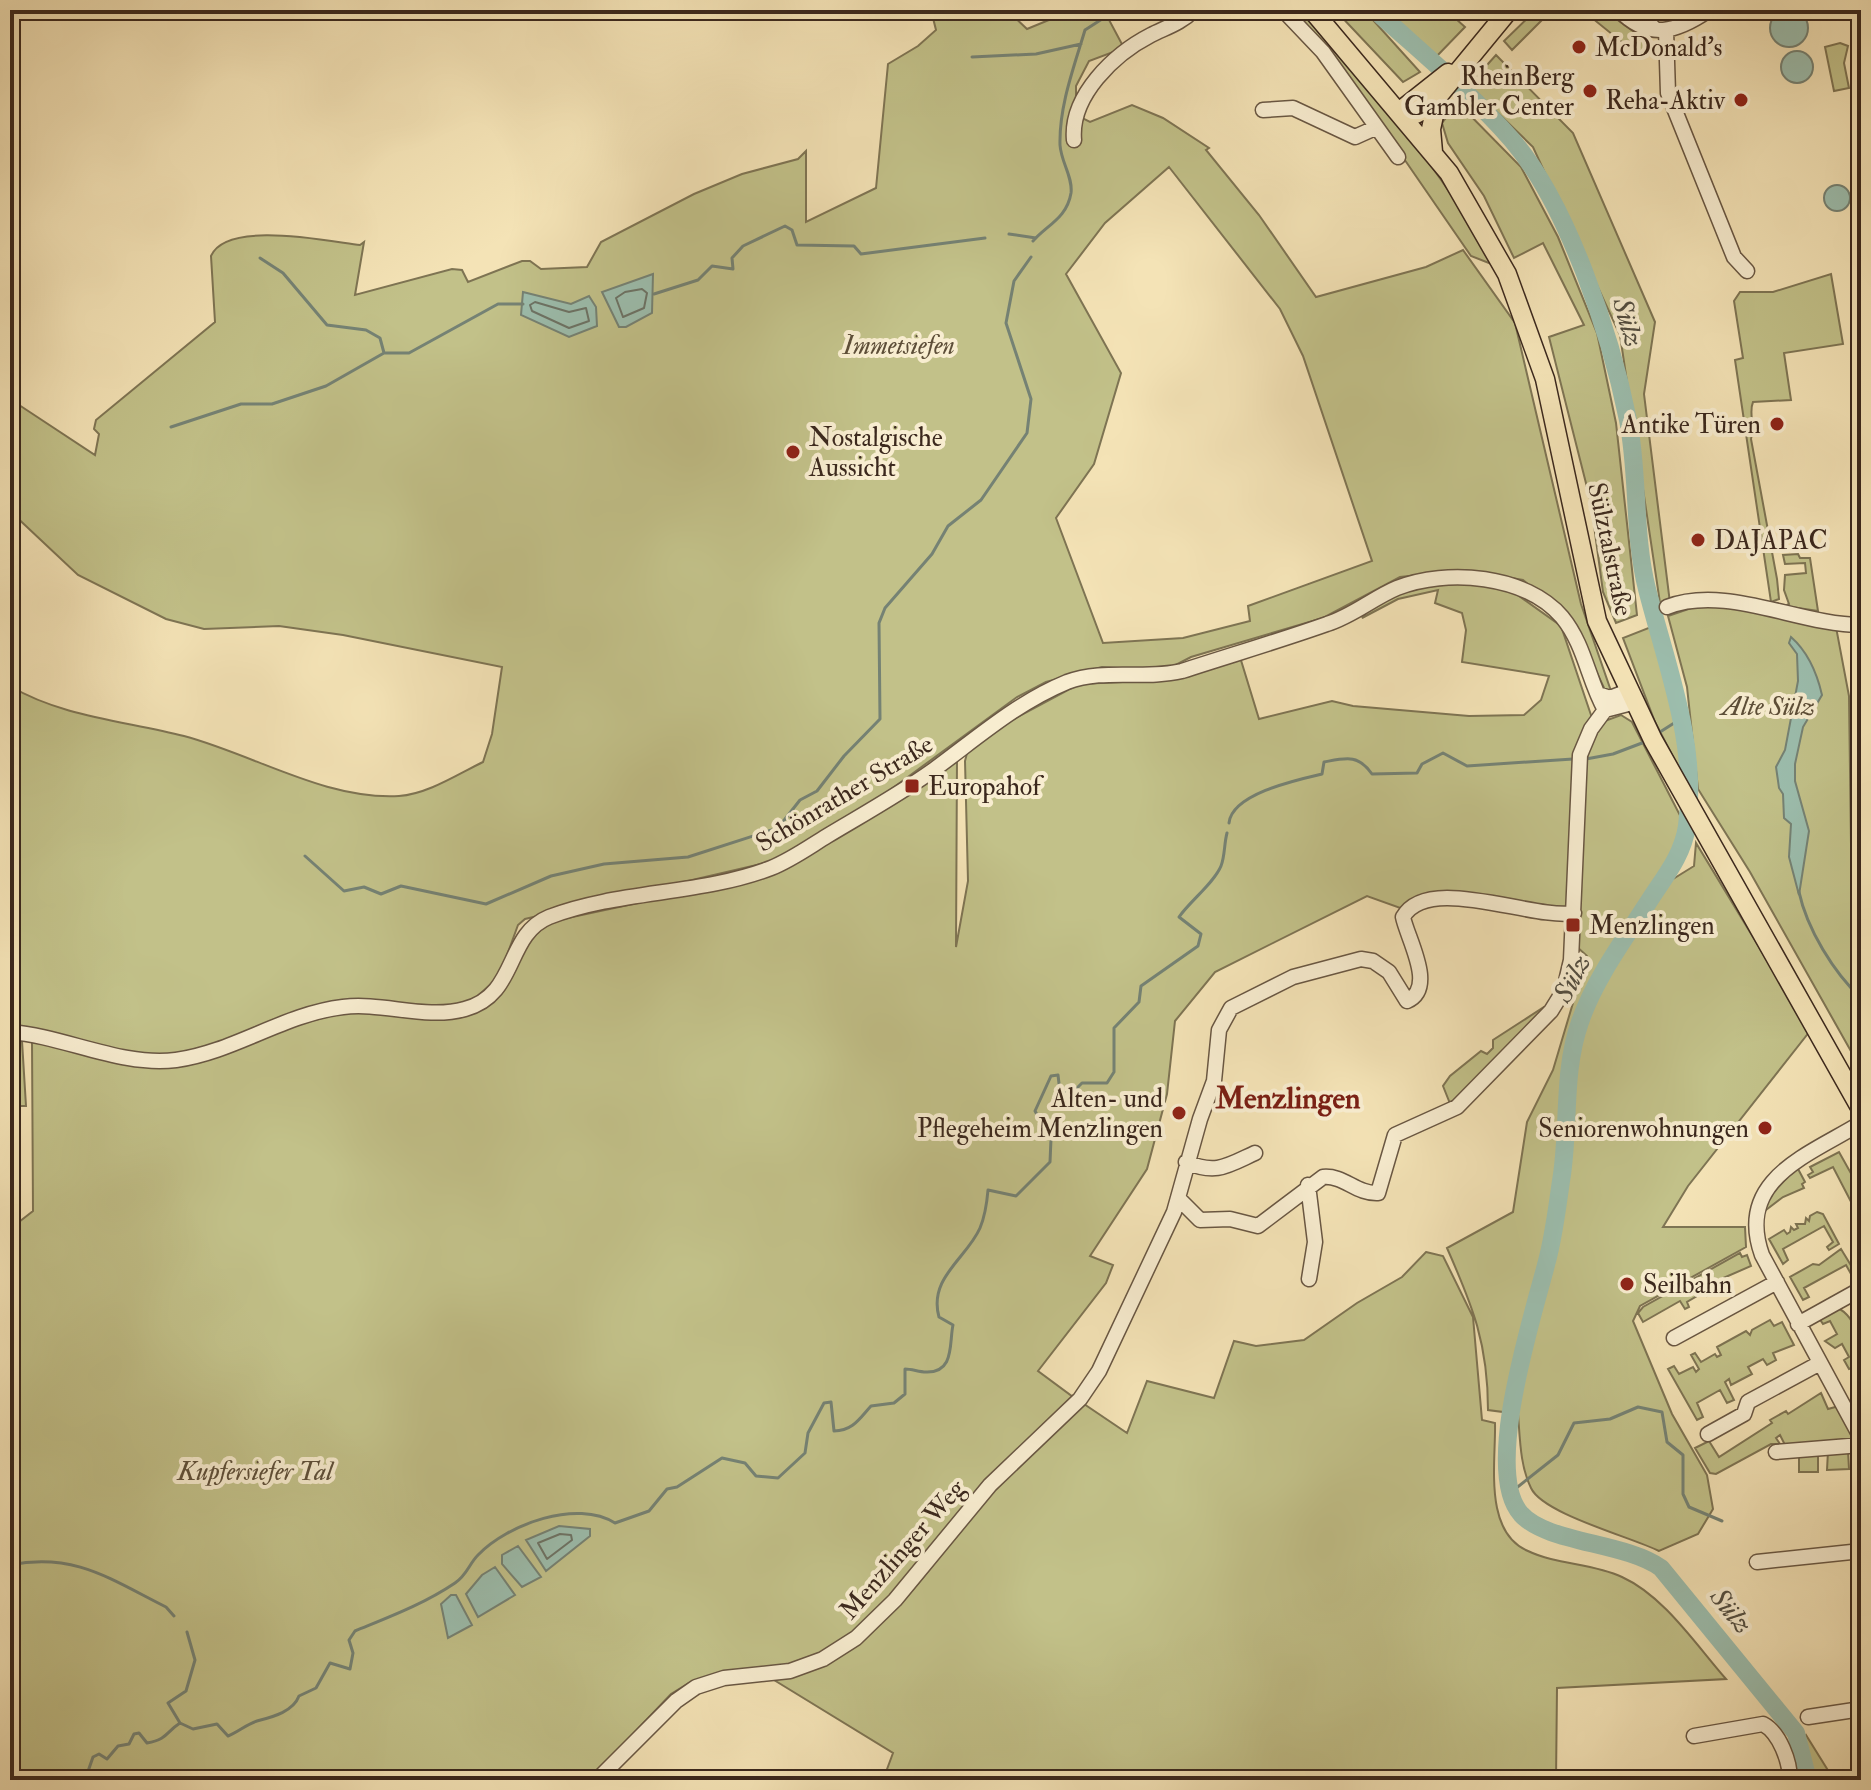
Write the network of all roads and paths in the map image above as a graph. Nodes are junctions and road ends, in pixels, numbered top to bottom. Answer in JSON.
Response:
{"nodes":[{"id":1,"x":1194,"y":10,"type":"edge"},
{"id":2,"x":1283,"y":10,"type":"edge"},
{"id":3,"x":1312,"y":10,"type":"edge"},
{"id":4,"x":1509,"y":10,"type":"edge"},
{"id":5,"x":1619,"y":10,"type":"edge"},
{"id":6,"x":1634,"y":10,"type":"edge"},
{"id":7,"x":1709,"y":10,"type":"edge"},
{"id":8,"x":1660,"y":29,"type":"junction"},
{"id":9,"x":1432,"y":93,"type":"junction"},
{"id":10,"x":1263,"y":110,"type":"dead end"},
{"id":11,"x":1401,"y":113,"type":"junction"},
{"id":12,"x":1375,"y":128,"type":"junction"},
{"id":13,"x":1074,"y":140,"type":"dead end"},
{"id":14,"x":1433,"y":152,"type":"junction"},
{"id":15,"x":1398,"y":157,"type":"dead end"},
{"id":16,"x":1747,"y":271,"type":"dead end"},
{"id":17,"x":1667,"y":607,"type":"dead end"},
{"id":18,"x":1861,"y":625,"type":"edge"},
{"id":19,"x":1598,"y":694,"type":"junction"},
{"id":20,"x":1630,"y":697,"type":"junction"},
{"id":21,"x":1605,"y":710,"type":"junction"},
{"id":22,"x":1574,"y":913,"type":"junction"},
{"id":23,"x":10,"y":1032,"type":"edge"},
{"id":24,"x":1861,"y":1109,"type":"edge"},
{"id":25,"x":1861,"y":1123,"type":"edge"},
{"id":26,"x":1255,"y":1153,"type":"dead end"},
{"id":27,"x":1186,"y":1162,"type":"junction"},
{"id":28,"x":1308,"y":1185,"type":"junction"},
{"id":29,"x":1178,"y":1198,"type":"junction"},
{"id":30,"x":1309,"y":1279,"type":"dead end"},
{"id":31,"x":1777,"y":1282,"type":"junction"},
{"id":32,"x":1861,"y":1289,"type":"edge"},
{"id":33,"x":1798,"y":1324,"type":"junction"},
{"id":34,"x":1674,"y":1338,"type":"dead end"},
{"id":35,"x":1820,"y":1363,"type":"junction"},
{"id":36,"x":1708,"y":1434,"type":"dead end"},
{"id":37,"x":1861,"y":1438,"type":"edge"},
{"id":38,"x":1861,"y":1445,"type":"edge"},
{"id":39,"x":1776,"y":1452,"type":"dead end"},
{"id":40,"x":1861,"y":1551,"type":"edge"},
{"id":41,"x":1757,"y":1562,"type":"dead end"},
{"id":42,"x":1861,"y":1709,"type":"edge"},
{"id":43,"x":1808,"y":1717,"type":"dead end"},
{"id":44,"x":1694,"y":1736,"type":"dead end"},
{"id":45,"x":597,"y":1780,"type":"edge"},
{"id":46,"x":1790,"y":1780,"type":"edge"}],
"edges":[{"from":1,"to":13,"type":"street"},
{"from":2,"to":12,"type":"street"},
{"from":3,"to":11,"type":"main road","name":"Sülztalstraße"},
{"from":4,"to":9,"type":"main road"},
{"from":5,"to":8,"type":"street"},
{"from":6,"to":8,"type":"street"},
{"from":7,"to":8,"type":"street"},
{"from":8,"to":16,"type":"street"},
{"from":9,"to":11,"type":"main road"},
{"from":9,"to":14,"type":"main road"},
{"from":10,"to":12,"type":"street"},
{"from":11,"to":14,"type":"main road","name":"Sülztalstraße"},
{"from":12,"to":15,"type":"street"},
{"from":14,"to":20,"type":"main road","name":"Sülztalstraße"},
{"from":17,"to":18,"type":"street"},
{"from":19,"to":20,"type":"street"},
{"from":19,"to":21,"type":"street","name":"Schönrather Straße"},
{"from":19,"to":23,"type":"street","name":"Schönrather Straße"},
{"from":20,"to":21,"type":"street"},
{"from":20,"to":24,"type":"main road","name":"Sülztalstraße"},
{"from":21,"to":22,"type":"street"},
{"from":22,"to":27,"type":"street"},
{"from":22,"to":28,"type":"street"},
{"from":25,"to":31,"type":"street"},
{"from":26,"to":27,"type":"street"},
{"from":27,"to":29,"type":"street"},
{"from":28,"to":29,"type":"street"},
{"from":28,"to":30,"type":"street"},
{"from":29,"to":45,"type":"street","name":"Menzlinger Weg"},
{"from":31,"to":33,"type":"street"},
{"from":31,"to":34,"type":"street"},
{"from":32,"to":33,"type":"street"},
{"from":33,"to":35,"type":"street"},
{"from":35,"to":36,"type":"street"},
{"from":35,"to":37,"type":"street"},
{"from":38,"to":39,"type":"street"},
{"from":40,"to":41,"type":"street"},
{"from":42,"to":43,"type":"street"},
{"from":44,"to":46,"type":"street"}]}
